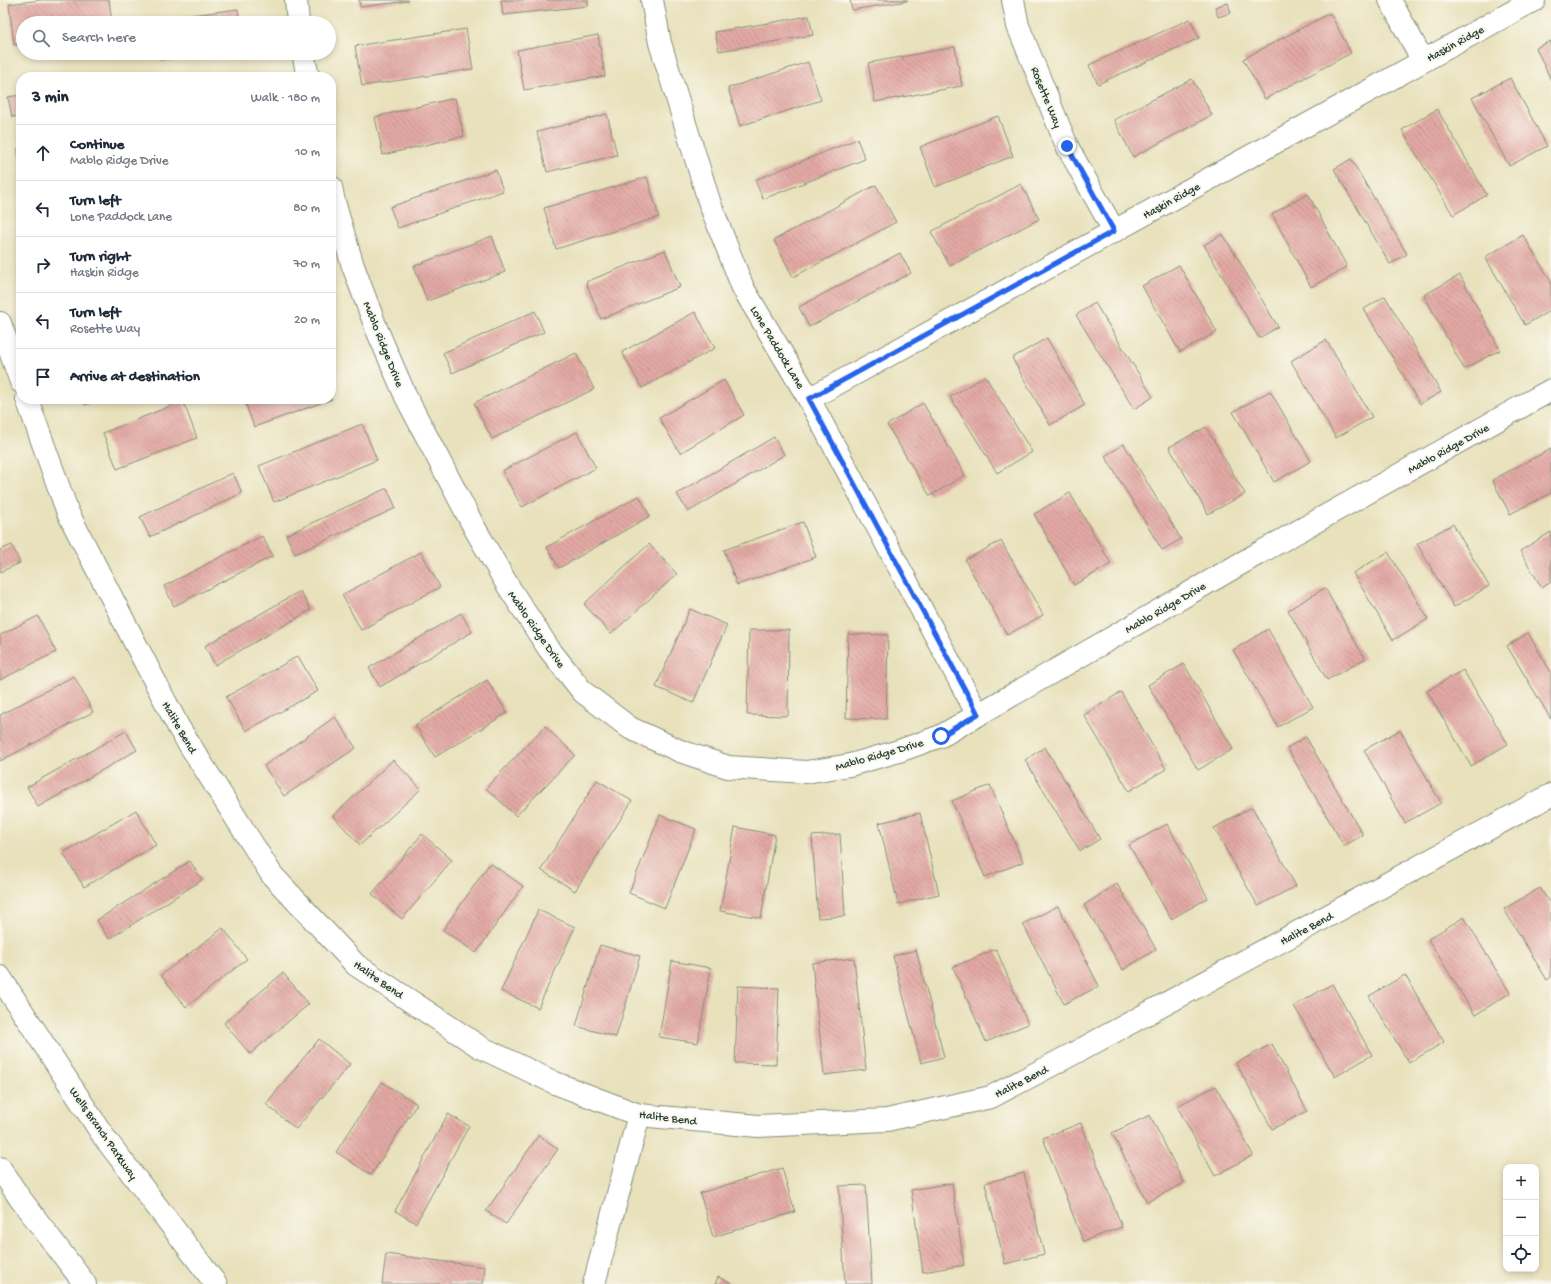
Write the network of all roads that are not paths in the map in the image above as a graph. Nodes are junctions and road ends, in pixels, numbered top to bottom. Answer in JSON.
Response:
{"nodes":[{"id":1,"x":296,"y":0,"type":"edge"},
{"id":2,"x":652,"y":0,"type":"edge"},
{"id":3,"x":1013,"y":0,"type":"edge"},
{"id":4,"x":1390,"y":0,"type":"edge"},
{"id":5,"x":1534,"y":0,"type":"edge"},
{"id":6,"x":297,"y":16,"type":"edge"},
{"id":7,"x":305,"y":60,"type":"edge"},
{"id":8,"x":1423,"y":61,"type":"junction"},
{"id":9,"x":307,"y":72,"type":"edge"},
{"id":10,"x":336,"y":205,"type":"edge"},
{"id":11,"x":1114,"y":231,"type":"junction"},
{"id":12,"x":0,"y":323,"type":"edge"},
{"id":13,"x":16,"y":368,"type":"edge"},
{"id":14,"x":1551,"y":390,"type":"edge"},
{"id":15,"x":809,"y":399,"type":"junction"},
{"id":16,"x":29,"y":404,"type":"edge"},
{"id":17,"x":978,"y":714,"type":"junction"},
{"id":18,"x":1551,"y":795,"type":"edge"},
{"id":19,"x":0,"y":978,"type":"edge"},
{"id":20,"x":639,"y":1115,"type":"junction"},
{"id":21,"x":0,"y":1168,"type":"edge"},
{"id":22,"x":85,"y":1284,"type":"edge"},
{"id":23,"x":216,"y":1284,"type":"edge"},
{"id":24,"x":594,"y":1284,"type":"edge"}],
"edges":[{"from":1,"to":6,"type":"street"},
{"from":2,"to":15,"type":"street","name":"Lone Paddock Lane"},
{"from":3,"to":11,"type":"street","name":"Rosette Way"},
{"from":4,"to":8,"type":"street"},
{"from":5,"to":8,"type":"street","name":"Haskin Ridge"},
{"from":7,"to":9,"type":"street"},
{"from":8,"to":11,"type":"street","name":"Haskin Ridge"},
{"from":10,"to":17,"type":"street","name":"Mablo Ridge Drive"},
{"from":11,"to":15,"type":"street","name":"Haskin Ridge"},
{"from":12,"to":13,"type":"street"},
{"from":14,"to":17,"type":"street","name":"Mablo Ridge Drive"},
{"from":15,"to":17,"type":"street","name":"Lone Paddock Lane"},
{"from":16,"to":20,"type":"street","name":"Halite Bend"},
{"from":18,"to":20,"type":"street","name":"Halite Bend"},
{"from":19,"to":23,"type":"street","name":"Wells Branch Parkway"},
{"from":20,"to":24,"type":"street"},
{"from":21,"to":22,"type":"street"}]}
